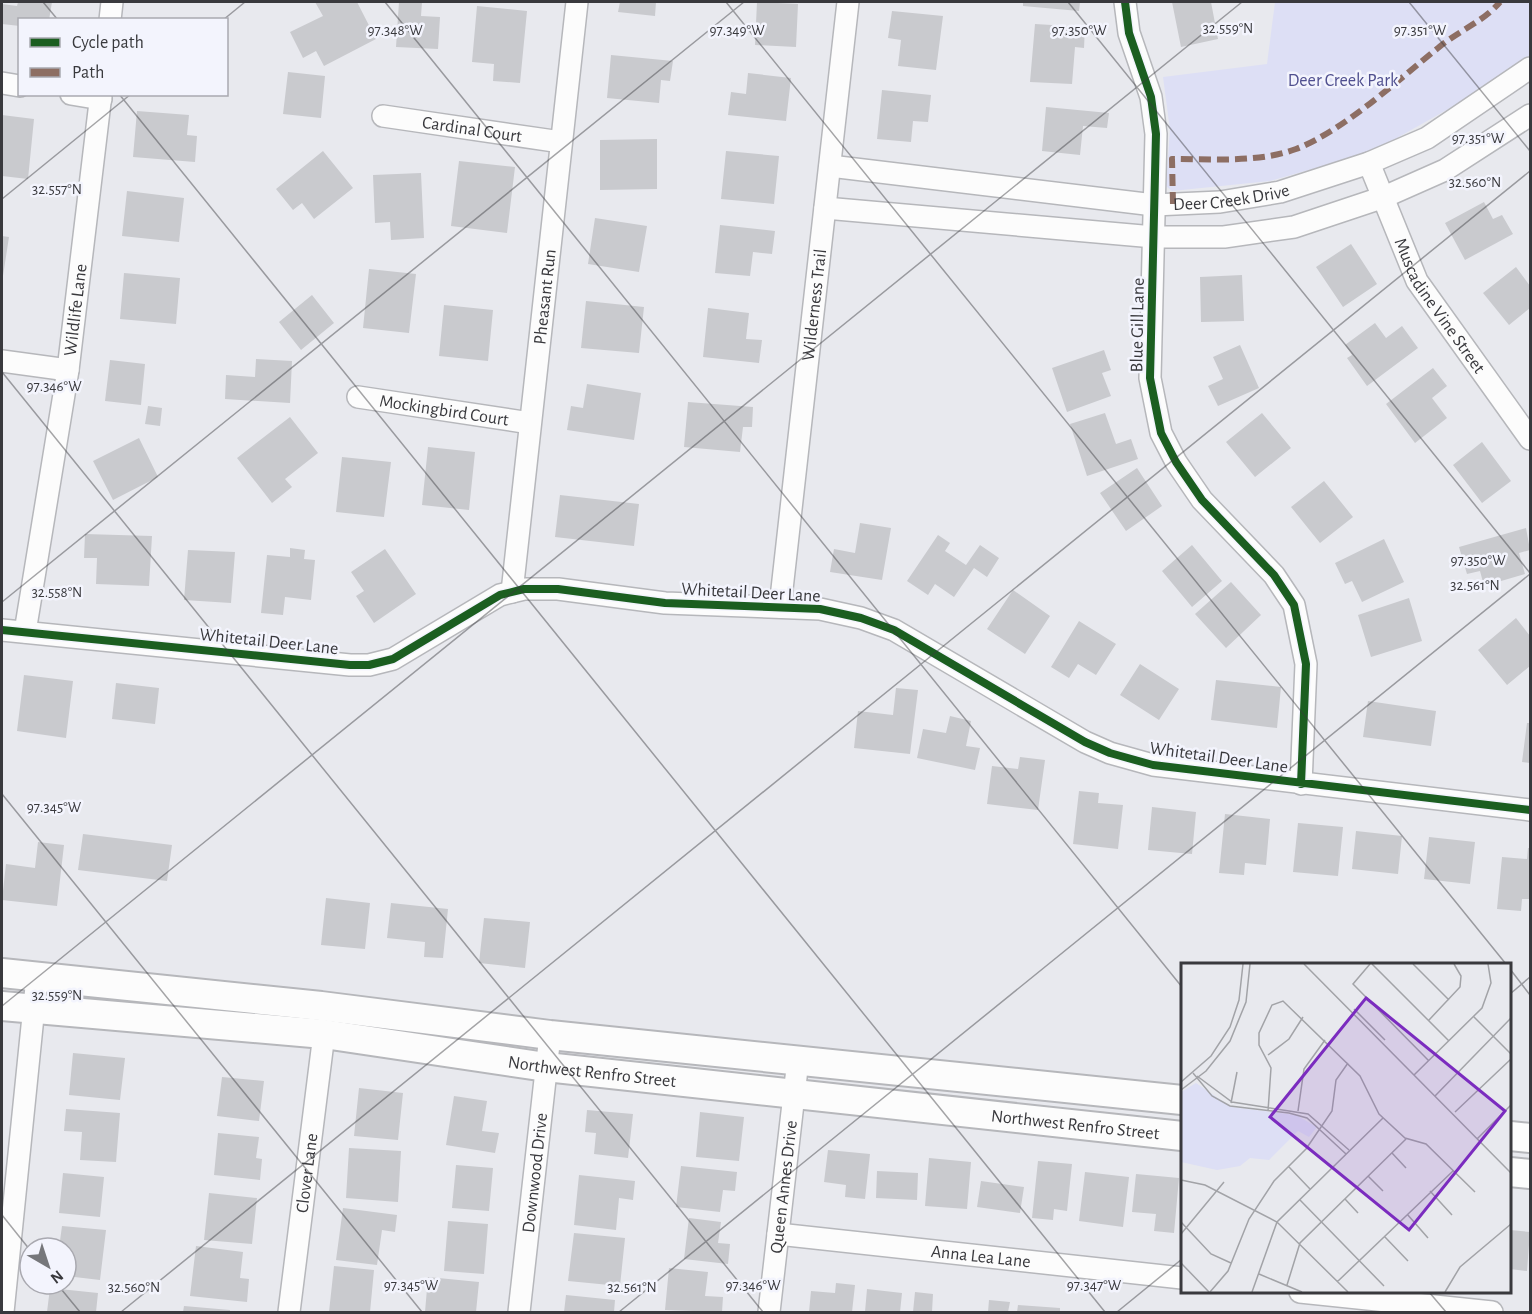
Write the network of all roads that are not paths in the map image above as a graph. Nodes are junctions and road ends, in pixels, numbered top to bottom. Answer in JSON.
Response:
{"nodes":[{"id":1,"x":112,"y":2,"type":"edge"},
{"id":2,"x":577,"y":2,"type":"edge"},
{"id":3,"x":848,"y":2,"type":"edge"},
{"id":4,"x":1125,"y":2,"type":"edge"},
{"id":5,"x":110,"y":18,"type":"edge"},
{"id":6,"x":1530,"y":68,"type":"edge"},
{"id":7,"x":2,"y":83,"type":"edge"},
{"id":8,"x":18,"y":86,"type":"edge"},
{"id":9,"x":101,"y":97,"type":"edge"},
{"id":10,"x":1530,"y":115,"type":"edge"},
{"id":11,"x":383,"y":116,"type":"dead end"},
{"id":12,"x":561,"y":142,"type":"junction"},
{"id":13,"x":1369,"y":163,"type":"junction"},
{"id":14,"x":830,"y":166,"type":"junction"},
{"id":15,"x":1384,"y":197,"type":"junction"},
{"id":16,"x":1154,"y":205,"type":"junction"},
{"id":17,"x":825,"y":208,"type":"junction"},
{"id":18,"x":1154,"y":237,"type":"junction"},
{"id":19,"x":2,"y":361,"type":"edge"},
{"id":20,"x":68,"y":370,"type":"junction"},
{"id":21,"x":358,"y":398,"type":"dead end"},
{"id":22,"x":530,"y":423,"type":"junction"},
{"id":23,"x":1530,"y":439,"type":"edge"},
{"id":24,"x":512,"y":592,"type":"junction"},
{"id":25,"x":780,"y":607,"type":"junction"},
{"id":26,"x":2,"y":630,"type":"edge"},
{"id":27,"x":24,"y":632,"type":"junction"},
{"id":28,"x":1301,"y":784,"type":"junction"},
{"id":29,"x":1530,"y":810,"type":"edge"},
{"id":30,"x":2,"y":973,"type":"edge"},
{"id":31,"x":37,"y":977,"type":"junction"},
{"id":32,"x":2,"y":1006,"type":"edge"},
{"id":33,"x":34,"y":1009,"type":"junction"},
{"id":34,"x":324,"y":1034,"type":"junction"},
{"id":35,"x":549,"y":1035,"type":"junction"},
{"id":36,"x":798,"y":1060,"type":"junction"},
{"id":37,"x":546,"y":1067,"type":"junction"},
{"id":38,"x":795,"y":1094,"type":"junction"},
{"id":39,"x":1181,"y":1100,"type":"edge"},
{"id":40,"x":1181,"y":1136,"type":"edge"},
{"id":41,"x":1511,"y":1136,"type":"edge"},
{"id":42,"x":1530,"y":1138,"type":"edge"},
{"id":43,"x":1511,"y":1172,"type":"edge"},
{"id":44,"x":1530,"y":1174,"type":"edge"},
{"id":45,"x":778,"y":1234,"type":"junction"},
{"id":46,"x":1181,"y":1278,"type":"edge"},
{"id":47,"x":1310,"y":1293,"type":"edge"},
{"id":48,"x":3,"y":1312,"type":"edge"},
{"id":49,"x":289,"y":1312,"type":"edge"},
{"id":50,"x":519,"y":1312,"type":"edge"},
{"id":51,"x":769,"y":1312,"type":"edge"},
{"id":52,"x":1492,"y":1312,"type":"edge"}],
"edges":[{"from":1,"to":5,"type":"street"},
{"from":2,"to":12,"type":"street","name":"Pheasant Run"},
{"from":3,"to":14,"type":"street","name":"Wilderness Trail"},
{"from":4,"to":16,"type":"street","name":"Blue Gill Lane"},
{"from":6,"to":13,"type":"street","name":"Deer Creek Drive"},
{"from":7,"to":8,"type":"street"},
{"from":9,"to":20,"type":"street","name":"Wildlife Lane"},
{"from":10,"to":15,"type":"street","name":"Deer Creek Drive"},
{"from":11,"to":12,"type":"street","name":"Cardinal Court"},
{"from":12,"to":22,"type":"street","name":"Pheasant Run"},
{"from":13,"to":15,"type":"street","name":"Muscadine Vine Street"},
{"from":13,"to":16,"type":"street","name":"Deer Creek Drive"},
{"from":14,"to":16,"type":"street","name":"Deer Creek Drive"},
{"from":14,"to":17,"type":"street","name":"Wilderness Trail"},
{"from":15,"to":18,"type":"street","name":"Deer Creek Drive"},
{"from":15,"to":23,"type":"street","name":"Muscadine Vine Street"},
{"from":16,"to":18,"type":"street","name":"Blue Gill Lane"},
{"from":17,"to":18,"type":"street","name":"Deer Creek Drive"},
{"from":17,"to":25,"type":"street","name":"Wilderness Trail"},
{"from":18,"to":28,"type":"street","name":"Blue Gill Lane"},
{"from":19,"to":20,"type":"street"},
{"from":20,"to":27,"type":"street","name":"Wildlife Lane"},
{"from":21,"to":22,"type":"street","name":"Mockingbird Court"},
{"from":22,"to":24,"type":"street","name":"Pheasant Run"},
{"from":24,"to":25,"type":"street","name":"Whitetail Deer Lane"},
{"from":24,"to":27,"type":"street","name":"Whitetail Deer Lane"},
{"from":25,"to":28,"type":"street","name":"Whitetail Deer Lane"},
{"from":26,"to":27,"type":"street","name":"Whitetail Deer Lane"},
{"from":28,"to":29,"type":"street","name":"Whitetail Deer Lane"},
{"from":30,"to":31,"type":"main road","name":"Northwest Renfro Street"},
{"from":31,"to":33,"type":"street"},
{"from":31,"to":35,"type":"main road","name":"Northwest Renfro Street"},
{"from":32,"to":33,"type":"main road","name":"Northwest Renfro Street"},
{"from":33,"to":34,"type":"main road","name":"Northwest Renfro Street"},
{"from":33,"to":48,"type":"street"},
{"from":34,"to":37,"type":"main road","name":"Northwest Renfro Street"},
{"from":34,"to":49,"type":"street","name":"Clover Lane"},
{"from":35,"to":36,"type":"main road","name":"Northwest Renfro Street"},
{"from":35,"to":37,"type":"street","name":"Downwood Drive"},
{"from":36,"to":38,"type":"street","name":"Queen Annes Drive"},
{"from":36,"to":39,"type":"main road","name":"Northwest Renfro Street"},
{"from":37,"to":38,"type":"main road","name":"Northwest Renfro Street"},
{"from":37,"to":50,"type":"street","name":"Downwood Drive"},
{"from":38,"to":40,"type":"main road","name":"Northwest Renfro Street"},
{"from":38,"to":45,"type":"street","name":"Queen Annes Drive"},
{"from":41,"to":42,"type":"main road"},
{"from":43,"to":44,"type":"main road"},
{"from":45,"to":46,"type":"street","name":"Anna Lea Lane"},
{"from":45,"to":51,"type":"street","name":"Queen Annes Drive"},
{"from":47,"to":52,"type":"street"}]}
